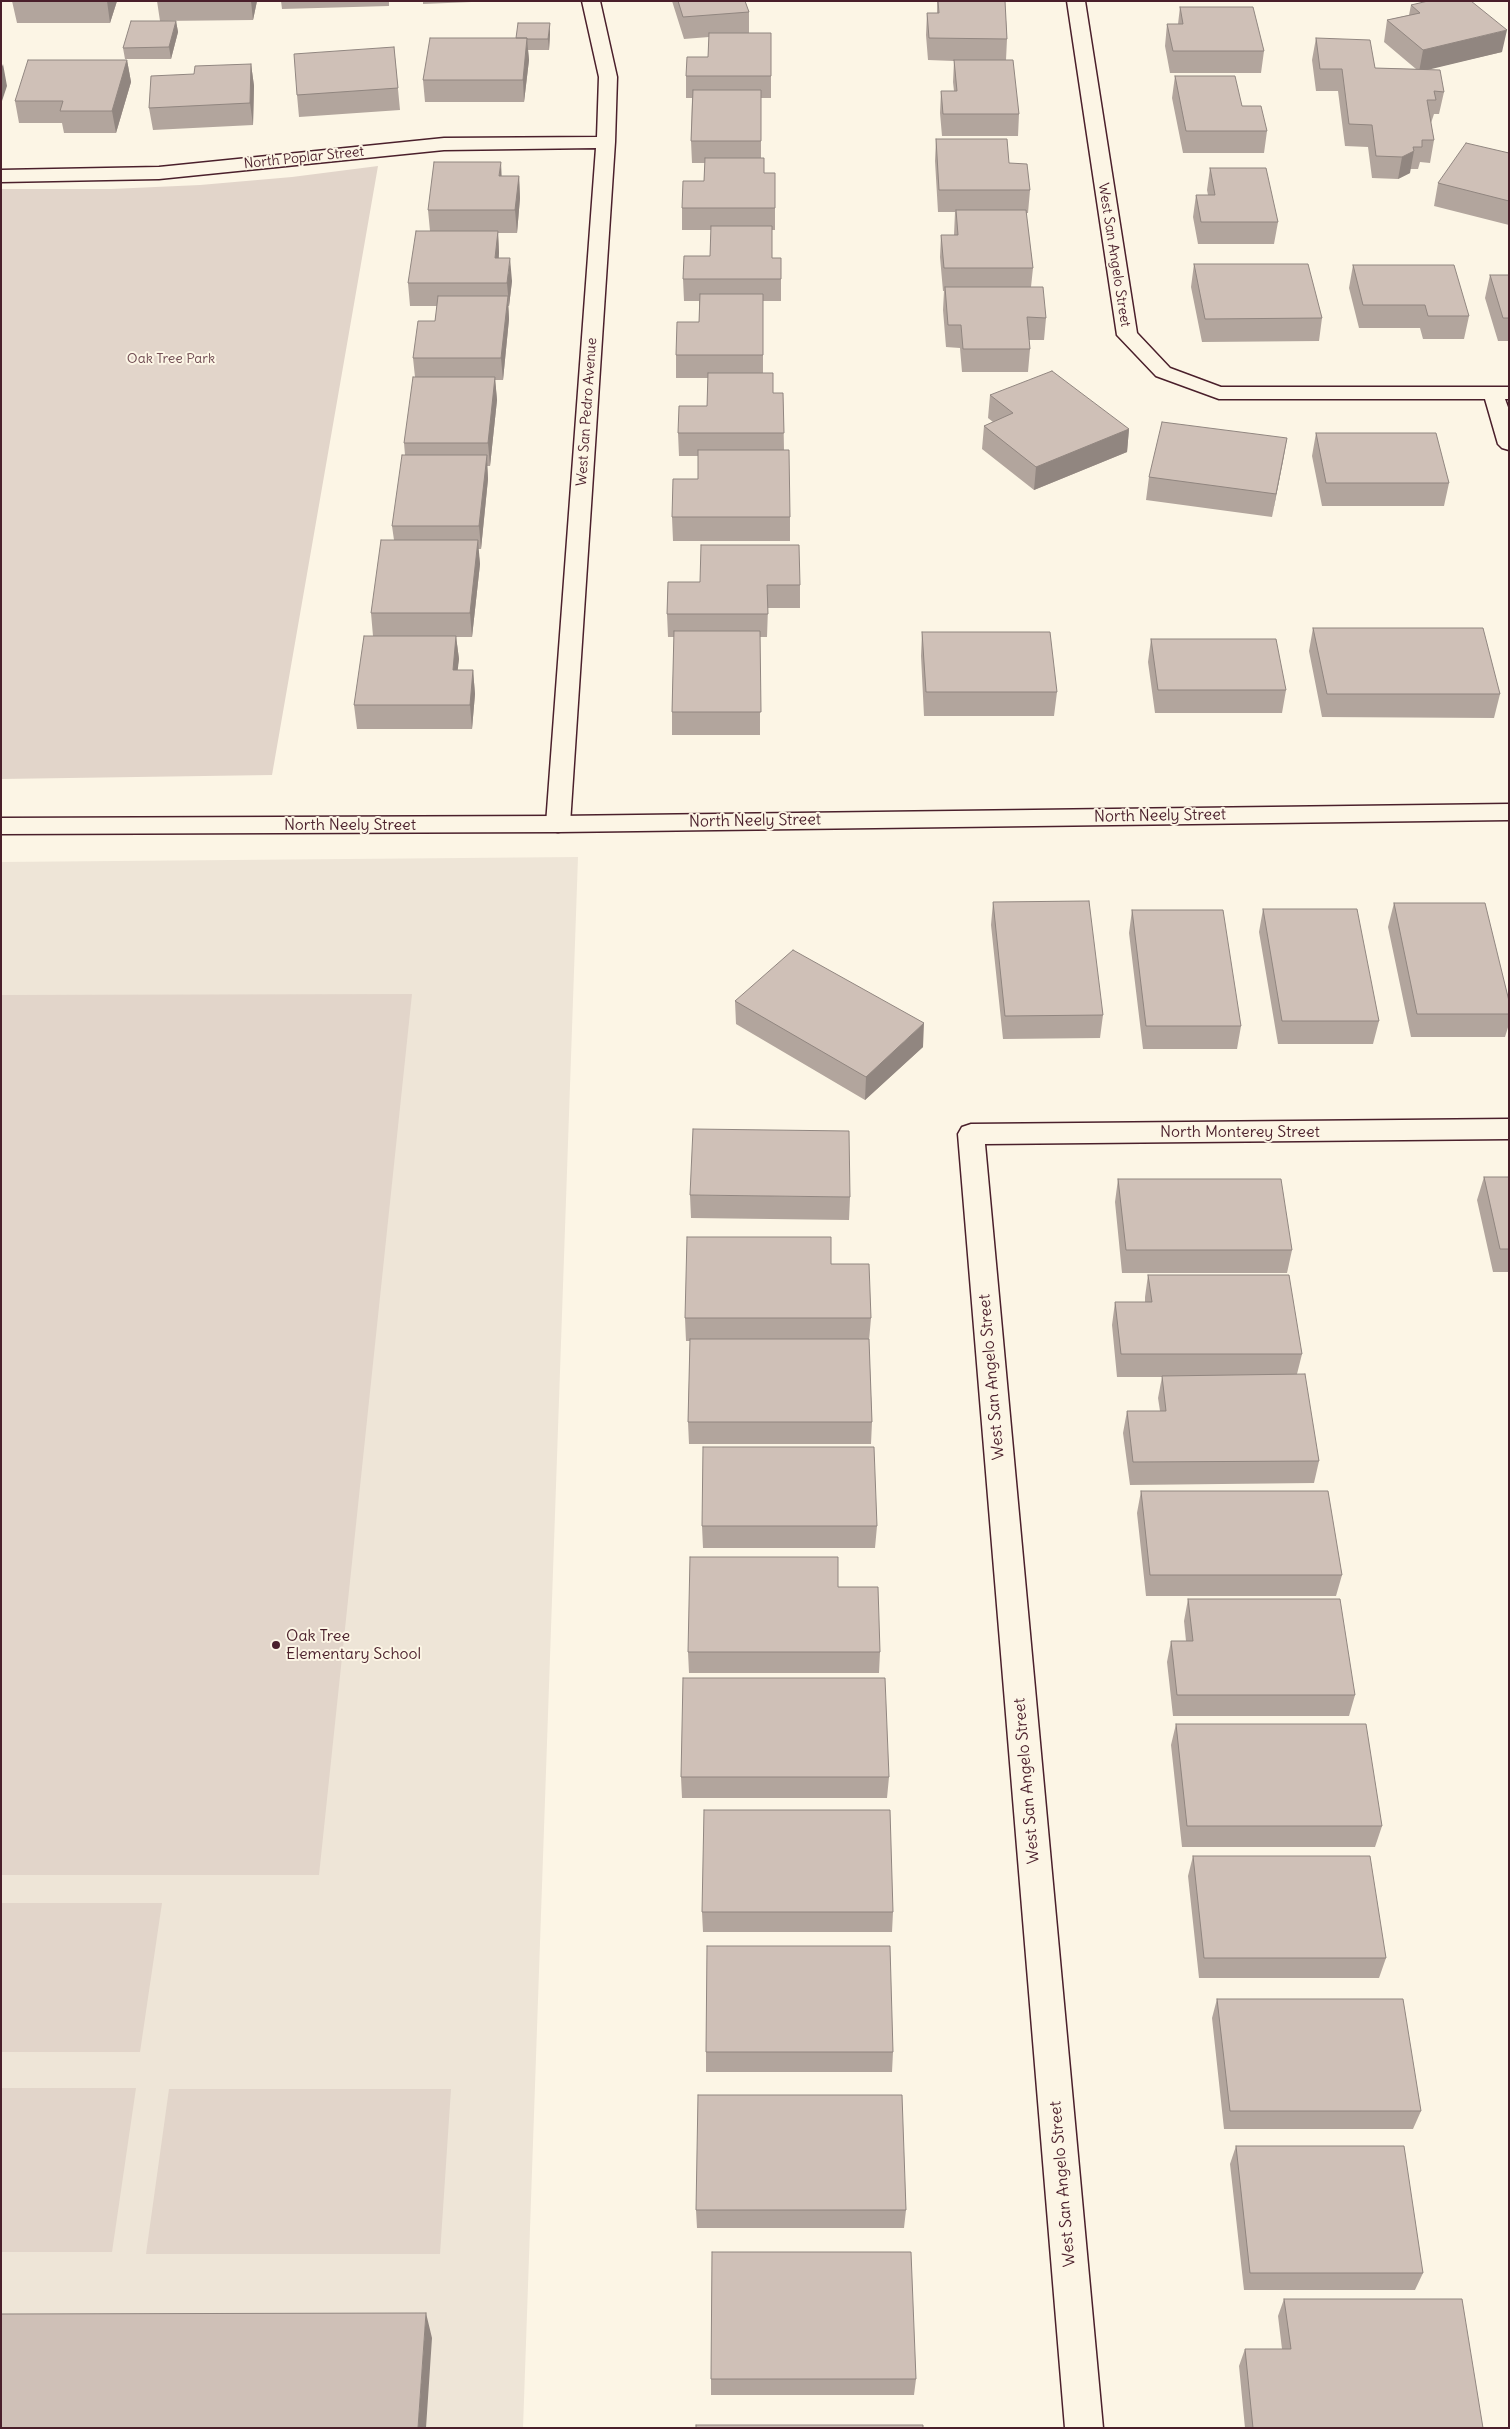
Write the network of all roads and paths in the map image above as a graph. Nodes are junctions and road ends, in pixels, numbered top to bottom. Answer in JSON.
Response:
{"nodes":[{"id":1,"x":591,"y":1,"type":"edge"},
{"id":2,"x":1076,"y":1,"type":"edge"},
{"id":3,"x":606,"y":142,"type":"junction"},
{"id":4,"x":1,"y":176,"type":"edge"},
{"id":5,"x":1501,"y":393,"type":"edge"},
{"id":6,"x":1509,"y":444,"type":"edge"},
{"id":7,"x":1509,"y":812,"type":"edge"},
{"id":8,"x":558,"y":824,"type":"junction"},
{"id":9,"x":1,"y":826,"type":"edge"},
{"id":10,"x":1509,"y":1129,"type":"edge"},
{"id":11,"x":971,"y":1134,"type":"joint"},
{"id":12,"x":1084,"y":2428,"type":"edge"}],
"edges":[{"from":1,"to":3,"type":"street","name":"West San Pedro Avenue"},
{"from":2,"to":5,"type":"street","name":"West San Angelo Street"},
{"from":3,"to":4,"type":"street","name":"North Poplar Street"},
{"from":3,"to":8,"type":"street","name":"West San Pedro Avenue"},
{"from":5,"to":6,"type":"street"},
{"from":7,"to":8,"type":"street","name":"North Neely Street"},
{"from":8,"to":9,"type":"street","name":"North Neely Street"},
{"from":10,"to":11,"type":"street","name":"North Monterey Street"},
{"from":11,"to":12,"type":"street","name":"West San Angelo Street"}]}
